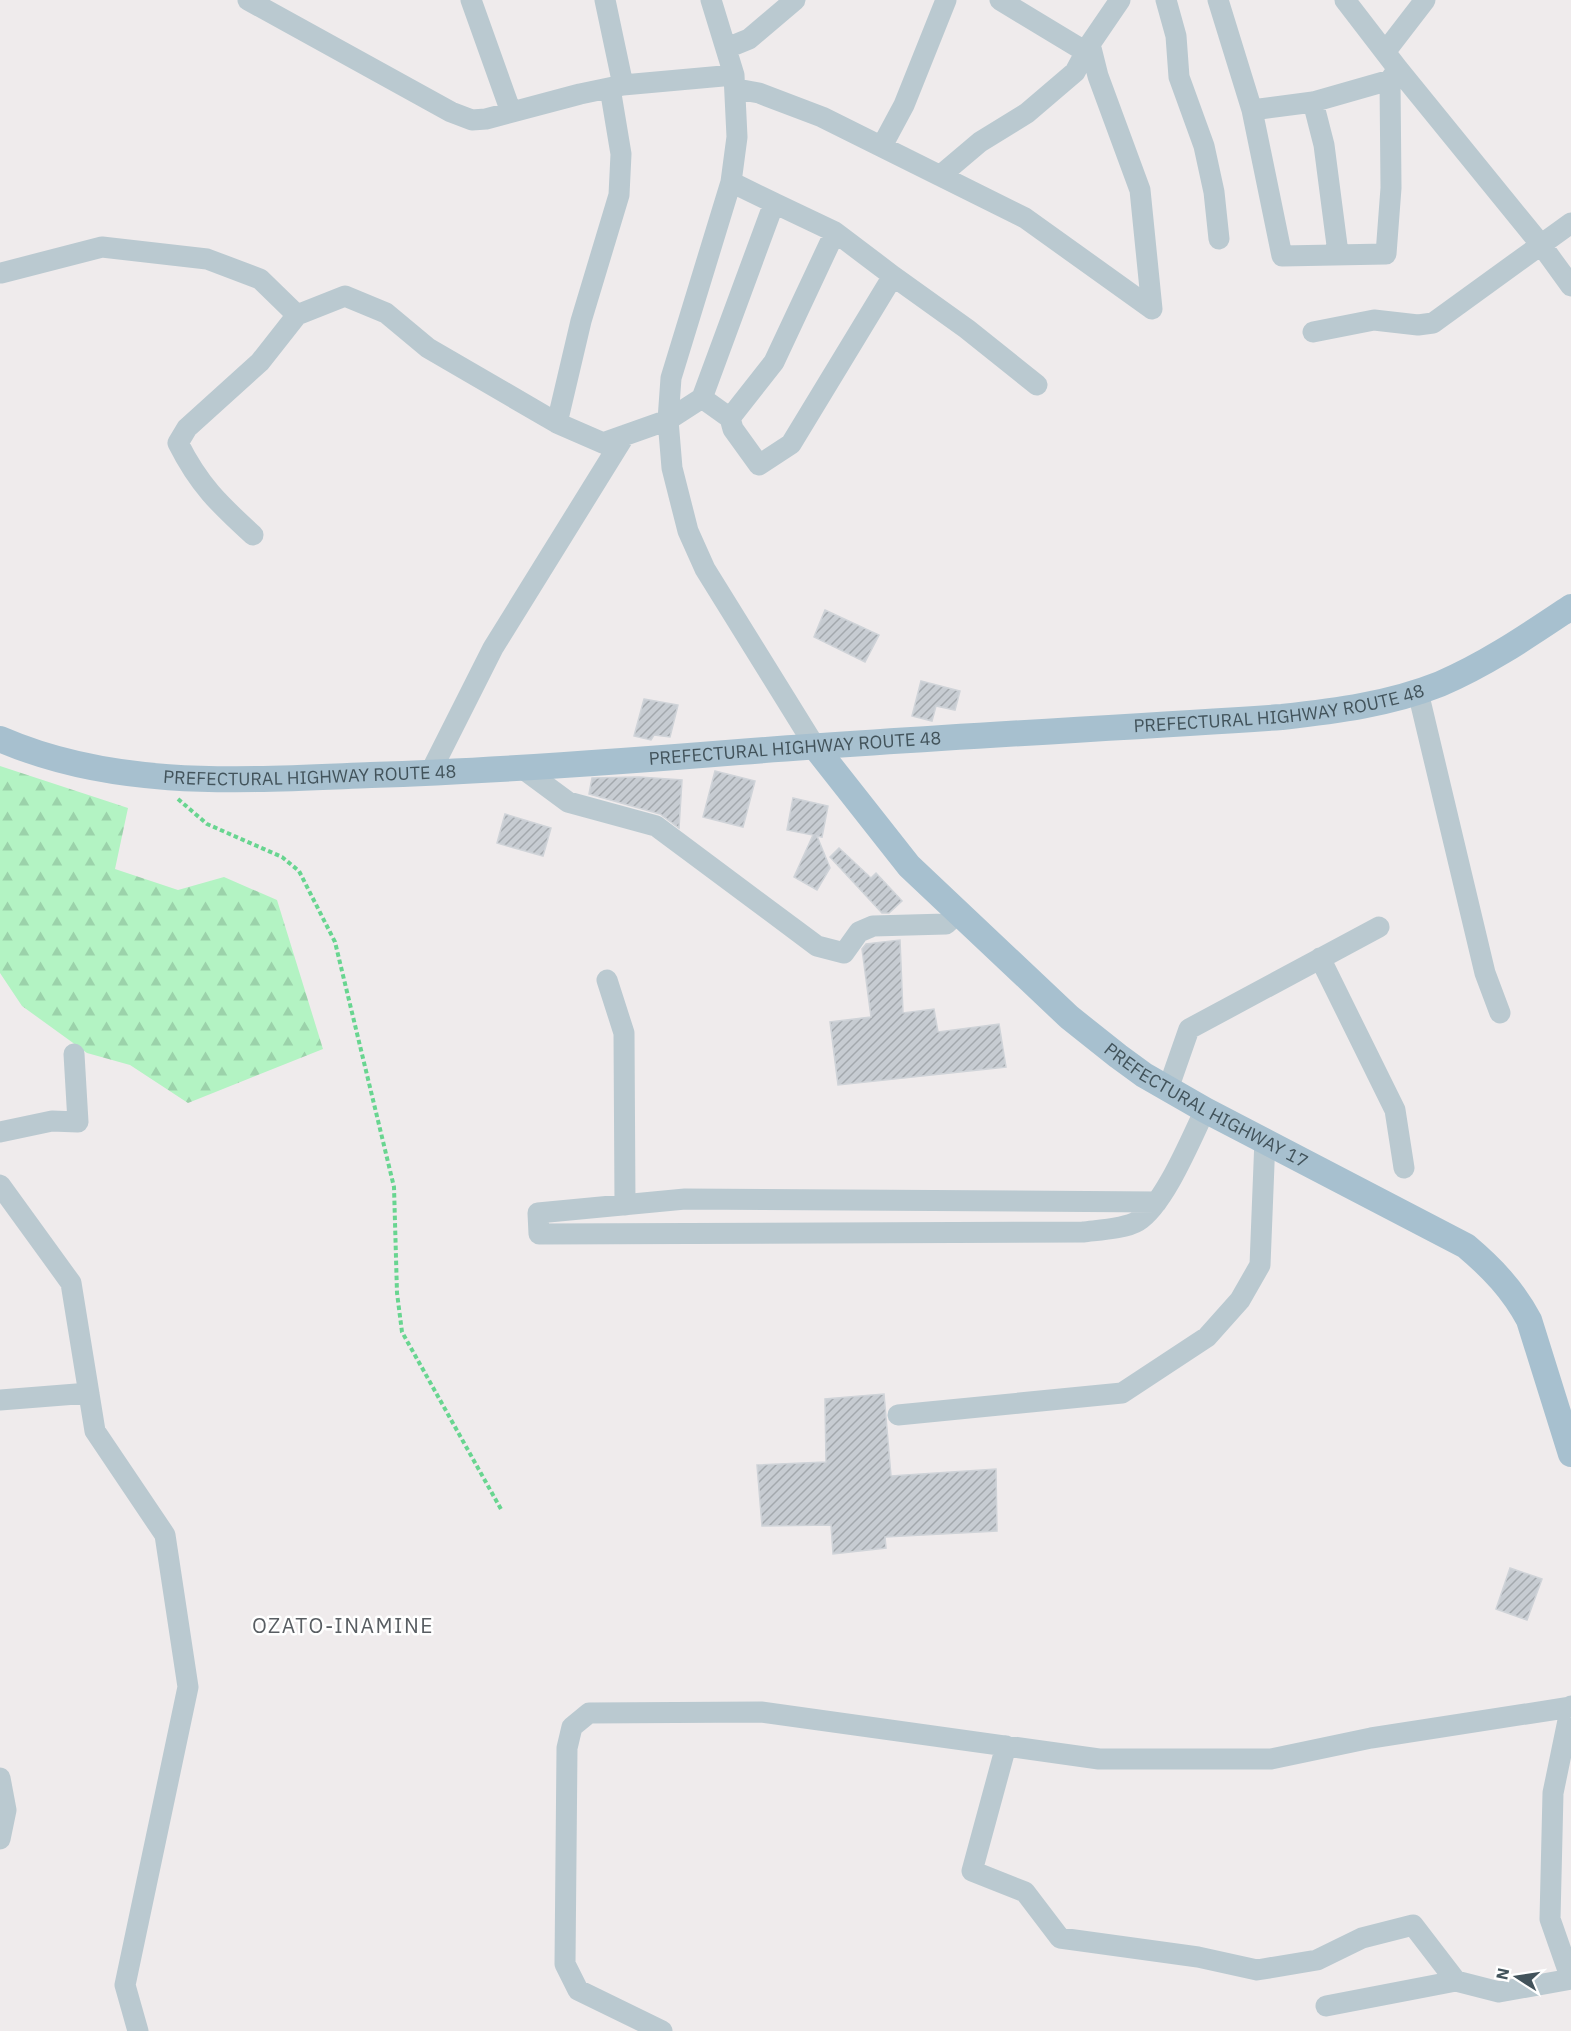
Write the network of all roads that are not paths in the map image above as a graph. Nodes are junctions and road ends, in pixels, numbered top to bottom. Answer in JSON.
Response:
{"nodes":[{"id":1,"x":248,"y":0,"type":"edge"},
{"id":2,"x":471,"y":0,"type":"edge"},
{"id":3,"x":605,"y":0,"type":"edge"},
{"id":4,"x":711,"y":0,"type":"edge"},
{"id":5,"x":795,"y":0,"type":"edge"},
{"id":6,"x":946,"y":0,"type":"edge"},
{"id":7,"x":1000,"y":0,"type":"edge"},
{"id":8,"x":1120,"y":0,"type":"edge"},
{"id":9,"x":1166,"y":0,"type":"edge"},
{"id":10,"x":1218,"y":0,"type":"edge"},
{"id":11,"x":1345,"y":0,"type":"edge"},
{"id":12,"x":1425,"y":0,"type":"edge"},
{"id":13,"x":727,"y":48,"type":"junction"},
{"id":14,"x":1088,"y":48,"type":"junction"},
{"id":15,"x":1385,"y":52,"type":"junction"},
{"id":16,"x":1394,"y":75,"type":"junction"},
{"id":17,"x":736,"y":82,"type":"junction"},
{"id":18,"x":617,"y":86,"type":"junction"},
{"id":19,"x":1313,"y":102,"type":"junction"},
{"id":20,"x":1252,"y":110,"type":"junction"},
{"id":21,"x":511,"y":112,"type":"junction"},
{"id":22,"x":882,"y":146,"type":"junction"},
{"id":23,"x":941,"y":175,"type":"junction"},
{"id":24,"x":731,"y":182,"type":"junction"},
{"id":25,"x":774,"y":203,"type":"junction"},
{"id":26,"x":1571,"y":223,"type":"edge"},
{"id":27,"x":835,"y":232,"type":"junction"},
{"id":28,"x":1219,"y":239,"type":"dead end"},
{"id":29,"x":1542,"y":246,"type":"junction"},
{"id":30,"x":1338,"y":253,"type":"junction"},
{"id":31,"x":1,"y":273,"type":"edge"},
{"id":32,"x":893,"y":276,"type":"junction"},
{"id":33,"x":1571,"y":286,"type":"edge"},
{"id":34,"x":297,"y":315,"type":"junction"},
{"id":35,"x":1313,"y":332,"type":"dead end"},
{"id":36,"x":1037,"y":385,"type":"dead end"},
{"id":37,"x":702,"y":398,"type":"junction"},
{"id":38,"x":730,"y":418,"type":"junction"},
{"id":39,"x":668,"y":420,"type":"junction"},
{"id":40,"x":557,"y":423,"type":"junction"},
{"id":41,"x":626,"y":435,"type":"junction"},
{"id":42,"x":253,"y":535,"type":"dead end"},
{"id":43,"x":1571,"y":607,"type":"edge"},
{"id":44,"x":1418,"y":692,"type":"junction"},
{"id":45,"x":0,"y":739,"type":"edge"},
{"id":46,"x":816,"y":748,"type":"junction"},
{"id":47,"x":522,"y":768,"type":"junction"},
{"id":48,"x":430,"y":773,"type":"junction"},
{"id":49,"x":958,"y":913,"type":"junction"},
{"id":50,"x":1379,"y":927,"type":"dead end"},
{"id":51,"x":1320,"y":958,"type":"junction"},
{"id":52,"x":608,"y":980,"type":"dead end"},
{"id":53,"x":1500,"y":1013,"type":"dead end"},
{"id":54,"x":74,"y":1054,"type":"dead end"},
{"id":55,"x":1168,"y":1089,"type":"junction"},
{"id":56,"x":1205,"y":1110,"type":"junction"},
{"id":57,"x":0,"y":1132,"type":"edge"},
{"id":58,"x":1265,"y":1139,"type":"junction"},
{"id":59,"x":1404,"y":1167,"type":"dead end"},
{"id":60,"x":0,"y":1185,"type":"edge"},
{"id":61,"x":1157,"y":1202,"type":"junction"},
{"id":62,"x":625,"y":1205,"type":"junction"},
{"id":63,"x":89,"y":1393,"type":"junction"},
{"id":64,"x":0,"y":1400,"type":"edge"},
{"id":65,"x":898,"y":1415,"type":"dead end"},
{"id":66,"x":1571,"y":1454,"type":"edge"},
{"id":67,"x":1571,"y":1706,"type":"edge"},
{"id":68,"x":1006,"y":1746,"type":"junction"},
{"id":69,"x":0,"y":1778,"type":"edge"},
{"id":70,"x":0,"y":1839,"type":"edge"},
{"id":71,"x":1571,"y":1979,"type":"edge"},
{"id":72,"x":1456,"y":1981,"type":"junction"},
{"id":73,"x":1326,"y":2006,"type":"dead end"},
{"id":74,"x":138,"y":2031,"type":"edge"},
{"id":75,"x":662,"y":2031,"type":"edge"}],
"edges":[{"from":1,"to":21,"type":"street"},
{"from":2,"to":21,"type":"street"},
{"from":3,"to":18,"type":"street"},
{"from":4,"to":13,"type":"street"},
{"from":5,"to":13,"type":"street"},
{"from":6,"to":22,"type":"street"},
{"from":7,"to":14,"type":"street"},
{"from":8,"to":14,"type":"street"},
{"from":9,"to":28,"type":"street"},
{"from":10,"to":20,"type":"street"},
{"from":11,"to":15,"type":"street"},
{"from":12,"to":15,"type":"street"},
{"from":13,"to":17,"type":"street"},
{"from":14,"to":23,"type":"street"},
{"from":14,"to":23,"type":"street"},
{"from":15,"to":16,"type":"street"},
{"from":16,"to":19,"type":"street"},
{"from":16,"to":29,"type":"street"},
{"from":16,"to":30,"type":"street"},
{"from":17,"to":18,"type":"street"},
{"from":17,"to":22,"type":"street"},
{"from":17,"to":24,"type":"street"},
{"from":18,"to":21,"type":"street"},
{"from":18,"to":40,"type":"street"},
{"from":19,"to":20,"type":"street"},
{"from":19,"to":30,"type":"street"},
{"from":20,"to":30,"type":"street"},
{"from":22,"to":23,"type":"street"},
{"from":24,"to":25,"type":"street"},
{"from":24,"to":39,"type":"street"},
{"from":25,"to":27,"type":"street"},
{"from":25,"to":37,"type":"street"},
{"from":26,"to":29,"type":"street"},
{"from":27,"to":32,"type":"street"},
{"from":27,"to":38,"type":"street"},
{"from":29,"to":33,"type":"street"},
{"from":29,"to":35,"type":"street"},
{"from":31,"to":34,"type":"street"},
{"from":32,"to":36,"type":"street"},
{"from":32,"to":38,"type":"street"},
{"from":34,"to":40,"type":"street"},
{"from":34,"to":42,"type":"street"},
{"from":37,"to":38,"type":"street"},
{"from":37,"to":39,"type":"street"},
{"from":39,"to":41,"type":"street"},
{"from":39,"to":46,"type":"street"},
{"from":40,"to":41,"type":"street"},
{"from":41,"to":48,"type":"street"},
{"from":43,"to":44,"type":"main road","name":"PREFECTURAL HIGHWAY ROUTE 48"},
{"from":44,"to":46,"type":"main road","name":"PREFECTURAL HIGHWAY ROUTE 48"},
{"from":44,"to":53,"type":"street"},
{"from":45,"to":48,"type":"main road","name":"PREFECTURAL HIGHWAY ROUTE 48"},
{"from":46,"to":47,"type":"main road","name":"PREFECTURAL HIGHWAY ROUTE 48"},
{"from":46,"to":49,"type":"main road","name":"PREFECTURAL HIGHWAY 17"},
{"from":47,"to":48,"type":"main road","name":"PREFECTURAL HIGHWAY ROUTE 48"},
{"from":47,"to":49,"type":"street"},
{"from":49,"to":55,"type":"main road","name":"PREFECTURAL HIGHWAY 17"},
{"from":50,"to":51,"type":"street"},
{"from":51,"to":55,"type":"street"},
{"from":51,"to":59,"type":"street"},
{"from":52,"to":62,"type":"street"},
{"from":54,"to":57,"type":"street"},
{"from":55,"to":56,"type":"main road","name":"PREFECTURAL HIGHWAY 17"},
{"from":56,"to":58,"type":"main road","name":"PREFECTURAL HIGHWAY 17"},
{"from":56,"to":61,"type":"street"},
{"from":58,"to":65,"type":"street"},
{"from":58,"to":66,"type":"main road","name":"PREFECTURAL HIGHWAY 17"},
{"from":60,"to":63,"type":"street"},
{"from":61,"to":62,"type":"street"},
{"from":61,"to":62,"type":"street"},
{"from":63,"to":64,"type":"street"},
{"from":63,"to":74,"type":"street"},
{"from":67,"to":68,"type":"street"},
{"from":67,"to":71,"type":"street"},
{"from":68,"to":72,"type":"street"},
{"from":68,"to":75,"type":"street"},
{"from":69,"to":70,"type":"street"},
{"from":71,"to":72,"type":"street"},
{"from":72,"to":73,"type":"street"}]}
